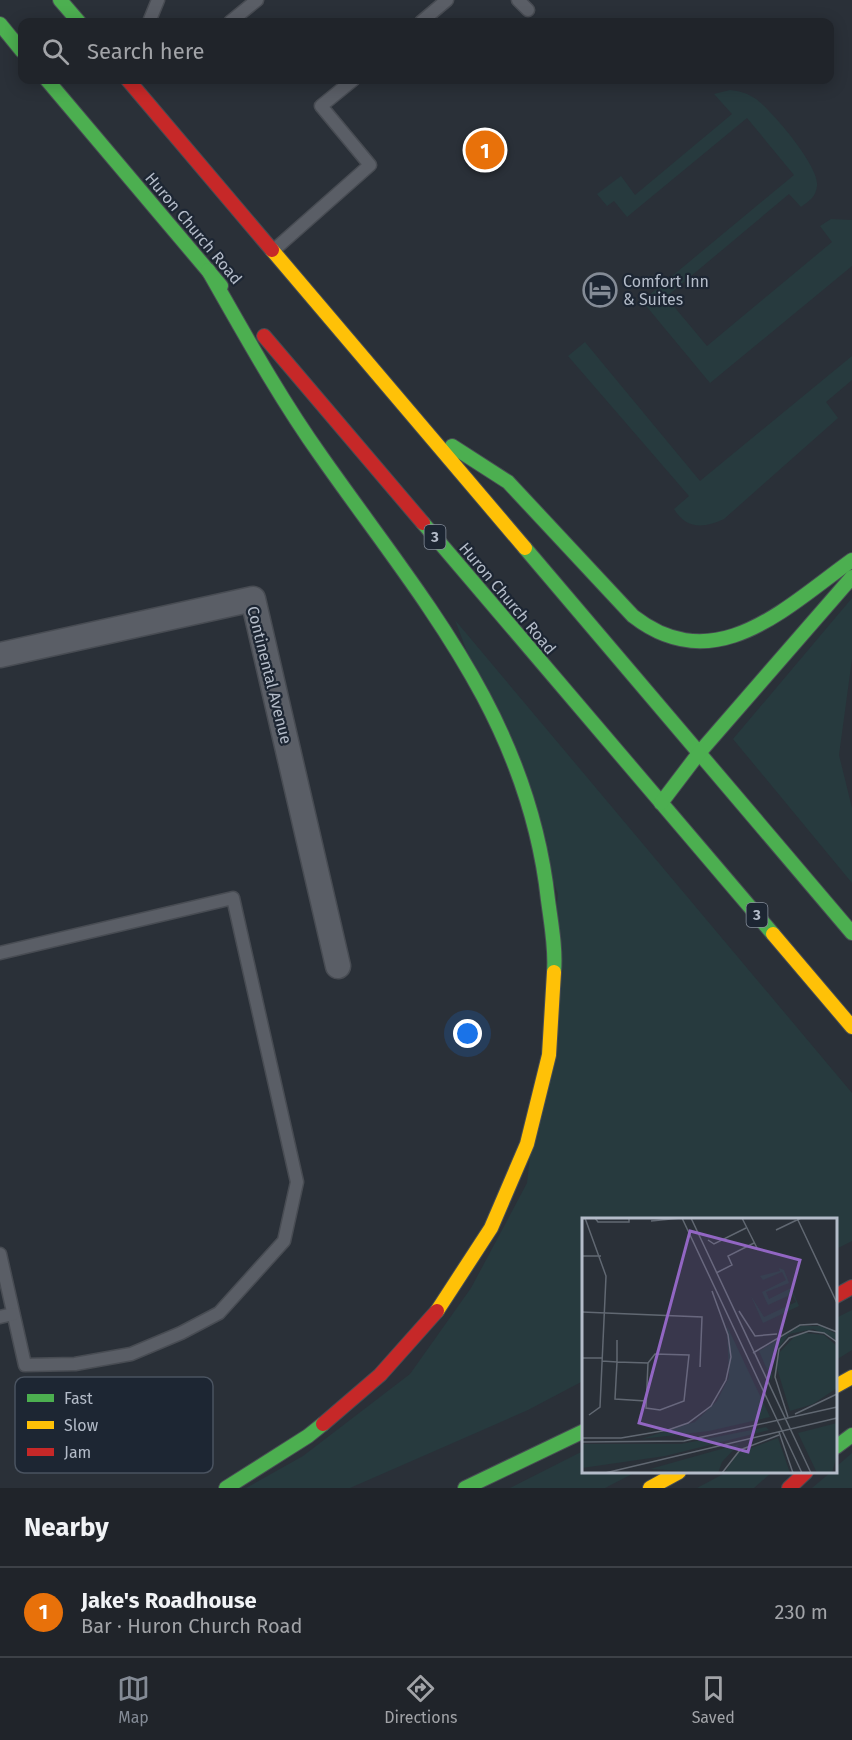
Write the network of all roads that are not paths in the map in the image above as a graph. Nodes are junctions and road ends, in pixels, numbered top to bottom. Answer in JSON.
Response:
{"nodes":[{"id":1,"x":60,"y":0,"type":"edge"},
{"id":2,"x":158,"y":0,"type":"edge"},
{"id":3,"x":257,"y":0,"type":"edge"},
{"id":4,"x":447,"y":0,"type":"edge"},
{"id":5,"x":518,"y":0,"type":"edge"},
{"id":6,"x":528,"y":10,"type":"dead end"},
{"id":7,"x":76,"y":18,"type":"edge"},
{"id":8,"x":151,"y":18,"type":"edge"},
{"id":9,"x":235,"y":18,"type":"edge"},
{"id":10,"x":425,"y":18,"type":"edge"},
{"id":11,"x":0,"y":24,"type":"edge"},
{"id":12,"x":18,"y":46,"type":"edge"},
{"id":13,"x":50,"y":84,"type":"edge"},
{"id":14,"x":131,"y":84,"type":"edge"},
{"id":15,"x":348,"y":84,"type":"edge"},
{"id":16,"x":273,"y":251,"type":"junction"},
{"id":17,"x":208,"y":270,"type":"junction"},
{"id":18,"x":421,"y":426,"type":"junction"},
{"id":19,"x":852,"y":560,"type":"edge"},
{"id":20,"x":852,"y":577,"type":"edge"},
{"id":21,"x":0,"y":655,"type":"edge"},
{"id":22,"x":699,"y":753,"type":"junction"},
{"id":23,"x":661,"y":803,"type":"junction"},
{"id":24,"x":852,"y":933,"type":"edge"},
{"id":25,"x":0,"y":953,"type":"edge"},
{"id":26,"x":338,"y":966,"type":"dead end"},
{"id":27,"x":852,"y":1027,"type":"edge"},
{"id":28,"x":0,"y":1254,"type":"edge"},
{"id":29,"x":852,"y":1287,"type":"edge"},
{"id":30,"x":837,"y":1295,"type":"edge"},
{"id":31,"x":13,"y":1314,"type":"junction"},
{"id":32,"x":0,"y":1317,"type":"edge"},
{"id":33,"x":852,"y":1377,"type":"edge"},
{"id":34,"x":837,"y":1385,"type":"edge"},
{"id":35,"x":582,"y":1432,"type":"edge"},
{"id":36,"x":852,"y":1435,"type":"edge"},
{"id":37,"x":837,"y":1446,"type":"edge"},
{"id":38,"x":678,"y":1473,"type":"edge"},
{"id":39,"x":805,"y":1473,"type":"edge"},
{"id":40,"x":226,"y":1488,"type":"edge"},
{"id":41,"x":465,"y":1488,"type":"edge"},
{"id":42,"x":650,"y":1488,"type":"edge"},
{"id":43,"x":789,"y":1488,"type":"edge"}],
"edges":[{"from":1,"to":7,"type":"highway"},
{"from":2,"to":8,"type":"lane"},
{"from":3,"to":9,"type":"lane"},
{"from":4,"to":10,"type":"lane"},
{"from":5,"to":6,"type":"lane"},
{"from":11,"to":12,"type":"highway"},
{"from":13,"to":17,"type":"highway","name":"Huron Church Road","number":"3"},
{"from":14,"to":16,"type":"highway"},
{"from":15,"to":16,"type":"lane"},
{"from":16,"to":18,"type":"highway"},
{"from":17,"to":23,"type":"highway","name":"Huron Church Road","number":"3"},
{"from":17,"to":40,"type":"highway"},
{"from":18,"to":19,"type":"highway"},
{"from":18,"to":22,"type":"highway"},
{"from":20,"to":22,"type":"highway"},
{"from":21,"to":26,"type":"street","name":"Continental Avenue"},
{"from":22,"to":23,"type":"highway"},
{"from":22,"to":24,"type":"highway"},
{"from":23,"to":27,"type":"highway","name":"Huron Church Road","number":"3"},
{"from":25,"to":31,"type":"lane"},
{"from":28,"to":31,"type":"lane"},
{"from":29,"to":30,"type":"highway"},
{"from":31,"to":32,"type":"lane"},
{"from":33,"to":34,"type":"highway"},
{"from":35,"to":41,"type":"highway"},
{"from":36,"to":37,"type":"highway"},
{"from":38,"to":42,"type":"highway"},
{"from":39,"to":43,"type":"highway"}]}
